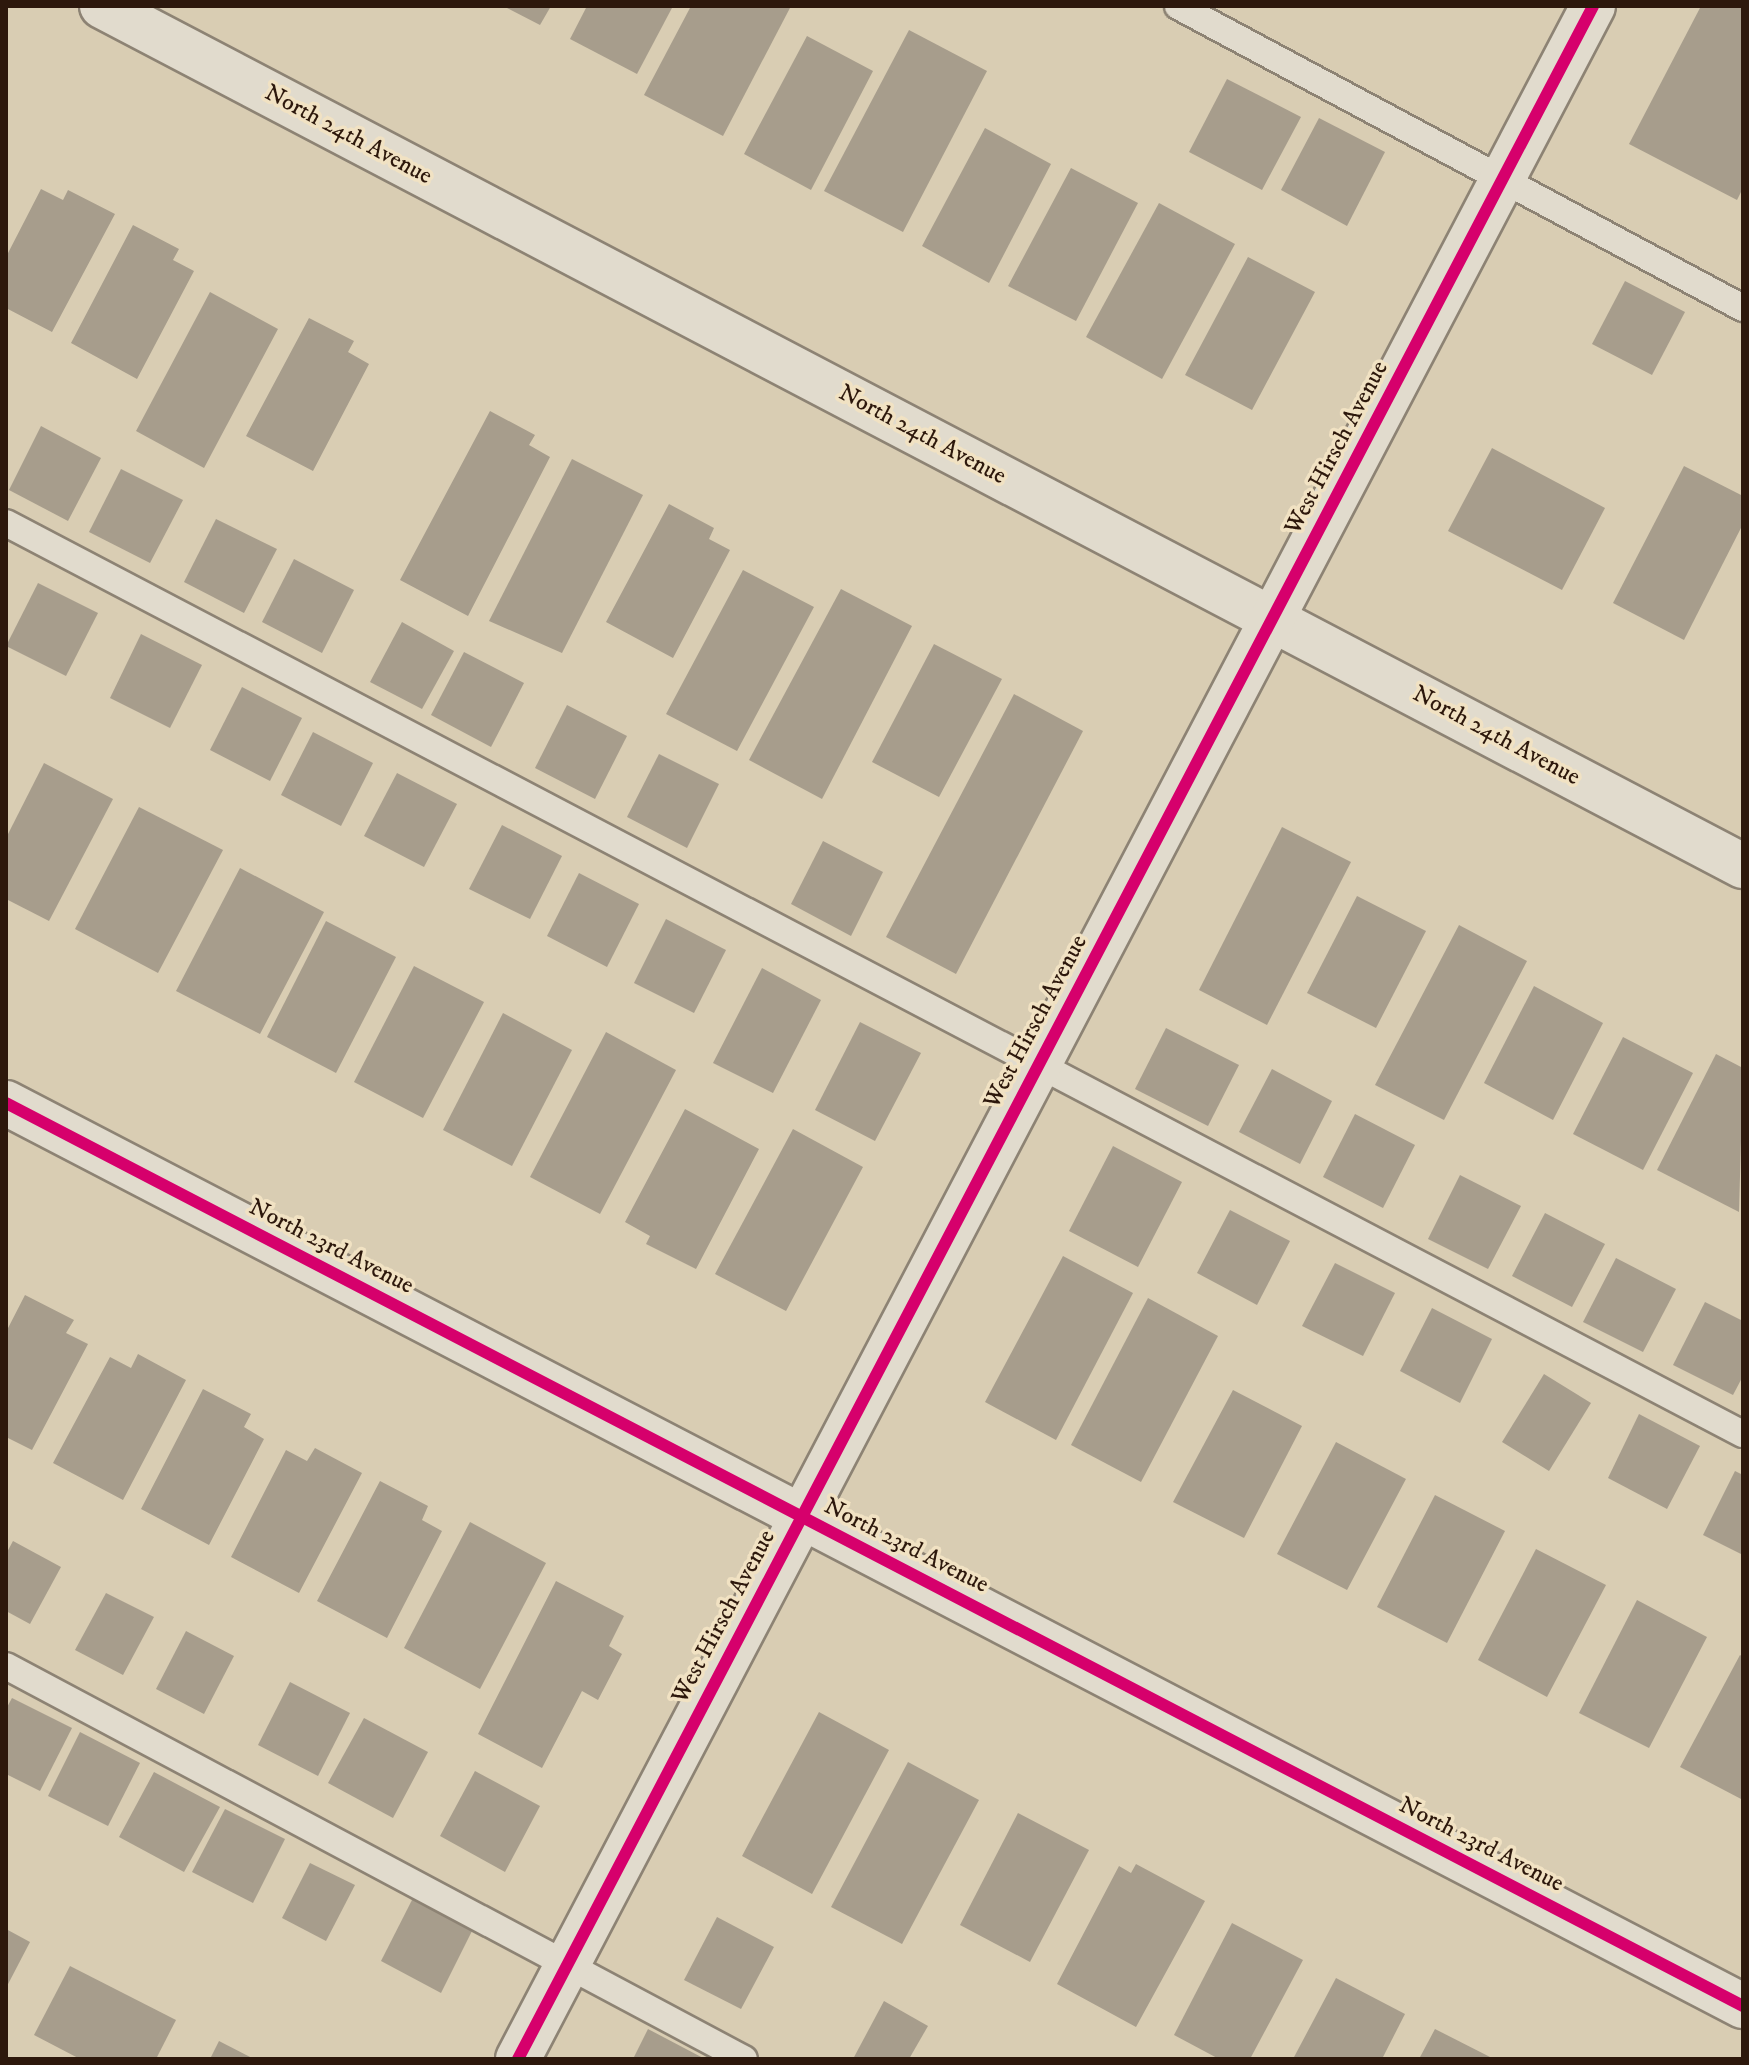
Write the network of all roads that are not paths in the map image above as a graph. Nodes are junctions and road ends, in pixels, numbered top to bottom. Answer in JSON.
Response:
{"nodes":[{"id":1,"x":102,"y":6,"type":"edge"},
{"id":2,"x":1178,"y":6,"type":"edge"},
{"id":3,"x":1593,"y":6,"type":"edge"},
{"id":4,"x":1503,"y":178,"type":"junction"},
{"id":5,"x":1743,"y":308,"type":"edge"},
{"id":6,"x":6,"y":523,"type":"edge"},
{"id":7,"x":1273,"y":619,"type":"junction"},
{"id":8,"x":1743,"y":866,"type":"edge"},
{"id":9,"x":1039,"y":1063,"type":"junction"},
{"id":10,"x":6,"y":1103,"type":"edge"},
{"id":11,"x":1743,"y":1434,"type":"edge"},
{"id":12,"x":802,"y":1517,"type":"junction"},
{"id":13,"x":6,"y":1666,"type":"edge"},
{"id":14,"x":567,"y":1966,"type":"junction"},
{"id":15,"x":1743,"y":2006,"type":"edge"},
{"id":16,"x":518,"y":2059,"type":"edge"},
{"id":17,"x":744,"y":2059,"type":"edge"}],
"edges":[{"from":1,"to":7,"type":"street","name":"North 24th Avenue"},
{"from":2,"to":4,"type":"lane"},
{"from":3,"to":4,"type":"street","name":"West Hirsch Avenue"},
{"from":4,"to":5,"type":"lane"},
{"from":4,"to":7,"type":"street","name":"West Hirsch Avenue"},
{"from":6,"to":9,"type":"lane"},
{"from":7,"to":8,"type":"street","name":"North 24th Avenue"},
{"from":7,"to":9,"type":"street","name":"West Hirsch Avenue"},
{"from":9,"to":11,"type":"lane"},
{"from":9,"to":12,"type":"street","name":"West Hirsch Avenue"},
{"from":10,"to":12,"type":"street","name":"North 23rd Avenue"},
{"from":12,"to":14,"type":"street","name":"West Hirsch Avenue"},
{"from":12,"to":15,"type":"street","name":"North 23rd Avenue"},
{"from":13,"to":14,"type":"lane"},
{"from":14,"to":16,"type":"street","name":"West Hirsch Avenue"},
{"from":14,"to":17,"type":"lane"}]}
